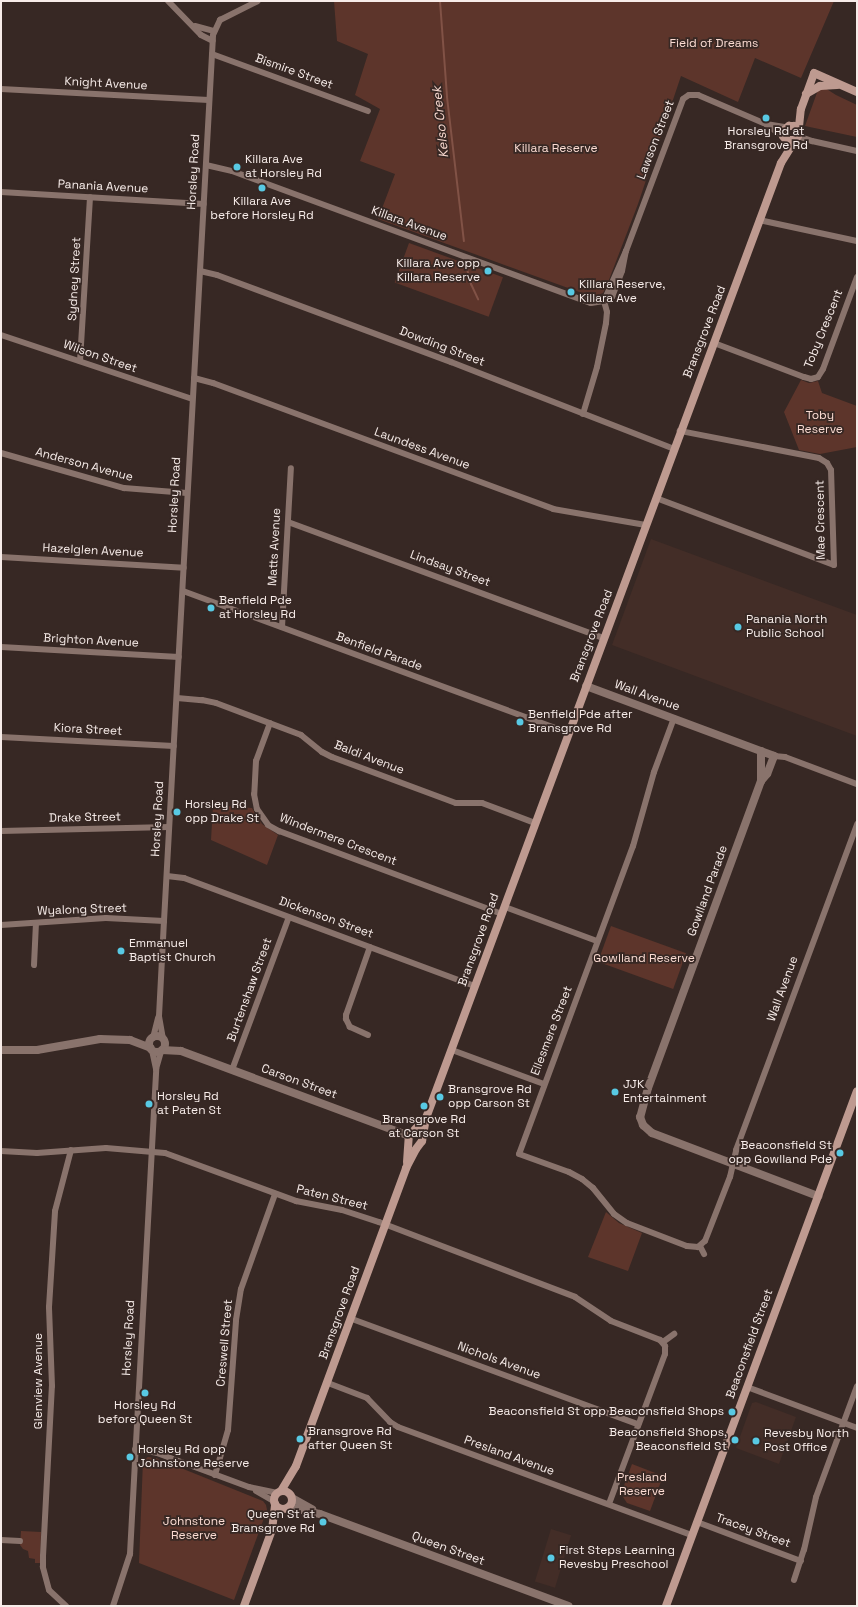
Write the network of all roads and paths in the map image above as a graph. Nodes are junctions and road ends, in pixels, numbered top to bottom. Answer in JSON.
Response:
{"nodes":[{"id":1,"x":168,"y":1,"type":"edge"},
{"id":2,"x":258,"y":1,"type":"edge"},
{"id":3,"x":195,"y":26,"type":"junction"},
{"id":4,"x":214,"y":31,"type":"junction"},
{"id":5,"x":213,"y":41,"type":"junction"},
{"id":6,"x":212,"y":54,"type":"junction"},
{"id":7,"x":841,"y":85,"type":"junction"},
{"id":8,"x":1,"y":89,"type":"edge"},
{"id":9,"x":857,"y":92,"type":"edge"},
{"id":10,"x":806,"y":94,"type":"junction"},
{"id":11,"x":209,"y":100,"type":"junction"},
{"id":12,"x":801,"y":109,"type":"junction"},
{"id":13,"x":368,"y":111,"type":"dead end"},
{"id":14,"x":766,"y":124,"type":"junction"},
{"id":15,"x":787,"y":126,"type":"junction"},
{"id":16,"x":797,"y":135,"type":"junction"},
{"id":17,"x":784,"y":137,"type":"junction"},
{"id":18,"x":857,"y":151,"type":"edge"},
{"id":19,"x":781,"y":163,"type":"junction"},
{"id":20,"x":206,"y":165,"type":"junction"},
{"id":21,"x":1,"y":192,"type":"edge"},
{"id":22,"x":90,"y":197,"type":"junction"},
{"id":23,"x":204,"y":204,"type":"junction"},
{"id":24,"x":760,"y":220,"type":"junction"},
{"id":25,"x":857,"y":241,"type":"edge"},
{"id":26,"x":200,"y":271,"type":"junction"},
{"id":27,"x":857,"y":276,"type":"edge"},
{"id":28,"x":604,"y":301,"type":"junction"},
{"id":29,"x":1,"y":335,"type":"edge"},
{"id":30,"x":714,"y":343,"type":"junction"},
{"id":31,"x":80,"y":362,"type":"junction"},
{"id":32,"x":194,"y":378,"type":"junction"},
{"id":33,"x":192,"y":399,"type":"junction"},
{"id":34,"x":583,"y":414,"type":"junction"},
{"id":35,"x":680,"y":431,"type":"junction"},
{"id":36,"x":674,"y":450,"type":"junction"},
{"id":37,"x":1,"y":453,"type":"edge"},
{"id":38,"x":291,"y":468,"type":"dead end"},
{"id":39,"x":187,"y":493,"type":"junction"},
{"id":40,"x":656,"y":498,"type":"junction"},
{"id":41,"x":288,"y":522,"type":"junction"},
{"id":42,"x":646,"y":525,"type":"junction"},
{"id":43,"x":1,"y":557,"type":"edge"},
{"id":44,"x":184,"y":568,"type":"junction"},
{"id":45,"x":183,"y":591,"type":"junction"},
{"id":46,"x":282,"y":627,"type":"junction"},
{"id":47,"x":604,"y":638,"type":"junction"},
{"id":48,"x":1,"y":647,"type":"edge"},
{"id":49,"x":179,"y":657,"type":"junction"},
{"id":50,"x":586,"y":686,"type":"junction"},
{"id":51,"x":177,"y":698,"type":"junction"},
{"id":52,"x":674,"y":718,"type":"junction"},
{"id":53,"x":270,"y":723,"type":"junction"},
{"id":54,"x":568,"y":733,"type":"junction"},
{"id":55,"x":1,"y":736,"type":"edge"},
{"id":56,"x":174,"y":746,"type":"junction"},
{"id":57,"x":761,"y":751,"type":"junction"},
{"id":58,"x":774,"y":756,"type":"junction"},
{"id":59,"x":761,"y":781,"type":"junction"},
{"id":60,"x":857,"y":784,"type":"edge"},
{"id":61,"x":535,"y":823,"type":"junction"},
{"id":62,"x":857,"y":824,"type":"edge"},
{"id":63,"x":169,"y":827,"type":"junction"},
{"id":64,"x":1,"y":831,"type":"edge"},
{"id":65,"x":167,"y":876,"type":"junction"},
{"id":66,"x":503,"y":910,"type":"junction"},
{"id":67,"x":289,"y":917,"type":"junction"},
{"id":68,"x":164,"y":921,"type":"junction"},
{"id":69,"x":36,"y":923,"type":"junction"},
{"id":70,"x":1,"y":925,"type":"edge"},
{"id":71,"x":597,"y":941,"type":"junction"},
{"id":72,"x":370,"y":947,"type":"junction"},
{"id":73,"x":34,"y":965,"type":"dead end"},
{"id":74,"x":475,"y":986,"type":"junction"},
{"id":75,"x":159,"y":1016,"type":"junction"},
{"id":76,"x":368,"y":1035,"type":"dead end"},
{"id":77,"x":153,"y":1038,"type":"junction"},
{"id":78,"x":163,"y":1039,"type":"junction"},
{"id":79,"x":130,"y":1040,"type":"junction"},
{"id":80,"x":152,"y":1049,"type":"junction"},
{"id":81,"x":1,"y":1050,"type":"edge"},
{"id":82,"x":452,"y":1050,"type":"junction"},
{"id":83,"x":162,"y":1051,"type":"junction"},
{"id":84,"x":181,"y":1051,"type":"junction"},
{"id":85,"x":156,"y":1069,"type":"junction"},
{"id":86,"x":232,"y":1070,"type":"junction"},
{"id":87,"x":544,"y":1084,"type":"junction"},
{"id":88,"x":857,"y":1090,"type":"edge"},
{"id":89,"x":426,"y":1118,"type":"junction"},
{"id":90,"x":411,"y":1136,"type":"junction"},
{"id":91,"x":421,"y":1141,"type":"junction"},
{"id":92,"x":71,"y":1150,"type":"junction"},
{"id":93,"x":1,"y":1151,"type":"edge"},
{"id":94,"x":152,"y":1151,"type":"junction"},
{"id":95,"x":733,"y":1164,"type":"junction"},
{"id":96,"x":406,"y":1168,"type":"junction"},
{"id":97,"x":275,"y":1194,"type":"junction"},
{"id":98,"x":818,"y":1196,"type":"junction"},
{"id":99,"x":386,"y":1225,"type":"junction"},
{"id":100,"x":700,"y":1246,"type":"junction"},
{"id":101,"x":704,"y":1254,"type":"dead end"},
{"id":102,"x":352,"y":1318,"type":"junction"},
{"id":103,"x":674,"y":1334,"type":"dead end"},
{"id":104,"x":663,"y":1342,"type":"junction"},
{"id":105,"x":328,"y":1383,"type":"junction"},
{"id":106,"x":857,"y":1386,"type":"edge"},
{"id":107,"x":747,"y":1387,"type":"junction"},
{"id":108,"x":844,"y":1423,"type":"junction"},
{"id":109,"x":638,"y":1424,"type":"junction"},
{"id":110,"x":857,"y":1428,"type":"edge"},
{"id":111,"x":136,"y":1449,"type":"junction"},
{"id":112,"x":296,"y":1466,"type":"junction"},
{"id":113,"x":215,"y":1474,"type":"junction"},
{"id":114,"x":249,"y":1487,"type":"junction"},
{"id":115,"x":279,"y":1492,"type":"junction"},
{"id":116,"x":291,"y":1496,"type":"junction"},
{"id":117,"x":275,"y":1503,"type":"junction"},
{"id":118,"x":609,"y":1504,"type":"junction"},
{"id":119,"x":287,"y":1508,"type":"junction"},
{"id":120,"x":320,"y":1514,"type":"junction"},
{"id":121,"x":697,"y":1522,"type":"junction"},
{"id":122,"x":272,"y":1530,"type":"junction"},
{"id":123,"x":692,"y":1535,"type":"junction"},
{"id":124,"x":1,"y":1540,"type":"edge"},
{"id":125,"x":20,"y":1541,"type":"dead end"},
{"id":126,"x":801,"y":1561,"type":"junction"},
{"id":127,"x":794,"y":1580,"type":"dead end"},
{"id":128,"x":66,"y":1606,"type":"edge"},
{"id":129,"x":113,"y":1606,"type":"edge"},
{"id":130,"x":244,"y":1606,"type":"edge"},
{"id":131,"x":569,"y":1606,"type":"edge"},
{"id":132,"x":666,"y":1606,"type":"edge"}],
"edges":[{"from":1,"to":3,"type":"street"},
{"from":2,"to":4,"type":"street"},
{"from":3,"to":4,"type":"street"},
{"from":3,"to":5,"type":"street"},
{"from":4,"to":5,"type":"street","name":"Horsley Road"},
{"from":5,"to":6,"type":"street","name":"Horsley Road"},
{"from":6,"to":11,"type":"street","name":"Horsley Road"},
{"from":6,"to":13,"type":"street","name":"Bismire Street"},
{"from":7,"to":9,"type":"main road"},
{"from":7,"to":10,"type":"main road"},
{"from":7,"to":10,"type":"main road","name":"Bransgrove Road"},
{"from":8,"to":11,"type":"street","name":"Knight Avenue"},
{"from":10,"to":12,"type":"main road","name":"Bransgrove Road"},
{"from":11,"to":20,"type":"street","name":"Horsley Road"},
{"from":12,"to":15,"type":"main road","name":"Bransgrove Road"},
{"from":12,"to":16,"type":"main road","name":"Bransgrove Road"},
{"from":14,"to":15,"type":"street","name":"Lawson Street"},
{"from":14,"to":17,"type":"street","name":"Lawson Street"},
{"from":14,"to":28,"type":"street","name":"Lawson Street"},
{"from":15,"to":16,"type":"main road"},
{"from":15,"to":17,"type":"main road"},
{"from":16,"to":17,"type":"main road"},
{"from":16,"to":18,"type":"street"},
{"from":16,"to":19,"type":"main road","name":"Bransgrove Road"},
{"from":17,"to":19,"type":"main road","name":"Bransgrove Road"},
{"from":19,"to":24,"type":"main road","name":"Bransgrove Road"},
{"from":20,"to":23,"type":"street","name":"Horsley Road"},
{"from":20,"to":28,"type":"street","name":"Killara Avenue"},
{"from":21,"to":22,"type":"street","name":"Panania Avenue"},
{"from":22,"to":23,"type":"street","name":"Panania Avenue"},
{"from":22,"to":31,"type":"street","name":"Sydney Street"},
{"from":23,"to":26,"type":"street","name":"Horsley Road"},
{"from":24,"to":25,"type":"street"},
{"from":24,"to":30,"type":"main road","name":"Bransgrove Road"},
{"from":26,"to":32,"type":"street","name":"Horsley Road"},
{"from":26,"to":34,"type":"street","name":"Dowding Street"},
{"from":27,"to":30,"type":"street","name":"Toby Crescent"},
{"from":28,"to":34,"type":"street"},
{"from":29,"to":31,"type":"street","name":"Wilson Street"},
{"from":30,"to":35,"type":"main road","name":"Bransgrove Road"},
{"from":31,"to":33,"type":"street","name":"Wilson Street"},
{"from":32,"to":33,"type":"street","name":"Horsley Road"},
{"from":32,"to":42,"type":"street","name":"Laundess Avenue"},
{"from":33,"to":39,"type":"street","name":"Horsley Road"},
{"from":34,"to":36,"type":"street","name":"Dowding Street"},
{"from":35,"to":36,"type":"main road","name":"Bransgrove Road"},
{"from":35,"to":40,"type":"street","name":"Mae Crescent"},
{"from":36,"to":40,"type":"main road","name":"Bransgrove Road"},
{"from":37,"to":39,"type":"street","name":"Anderson Avenue"},
{"from":38,"to":41,"type":"street","name":"Matts Avenue"},
{"from":39,"to":44,"type":"street","name":"Horsley Road"},
{"from":40,"to":42,"type":"main road","name":"Bransgrove Road"},
{"from":41,"to":46,"type":"street","name":"Matts Avenue"},
{"from":41,"to":47,"type":"street","name":"Lindsay Street"},
{"from":42,"to":47,"type":"main road","name":"Bransgrove Road"},
{"from":43,"to":44,"type":"street","name":"Hazelglen Avenue"},
{"from":44,"to":45,"type":"street","name":"Horsley Road"},
{"from":45,"to":46,"type":"street","name":"Benfield Parade"},
{"from":45,"to":49,"type":"street","name":"Horsley Road"},
{"from":46,"to":54,"type":"street","name":"Benfield Parade"},
{"from":47,"to":50,"type":"main road","name":"Bransgrove Road"},
{"from":48,"to":49,"type":"street","name":"Brighton Avenue"},
{"from":49,"to":51,"type":"street","name":"Horsley Road"},
{"from":50,"to":52,"type":"street","name":"Wall Avenue"},
{"from":50,"to":54,"type":"main road","name":"Bransgrove Road"},
{"from":51,"to":53,"type":"street","name":"Baldi Avenue"},
{"from":51,"to":56,"type":"street","name":"Horsley Road"},
{"from":52,"to":57,"type":"street","name":"Wall Avenue"},
{"from":52,"to":71,"type":"street","name":"Ellesmere Street"},
{"from":53,"to":61,"type":"street","name":"Baldi Avenue"},
{"from":53,"to":66,"type":"street","name":"Windermere Crescent"},
{"from":54,"to":61,"type":"main road","name":"Bransgrove Road"},
{"from":55,"to":56,"type":"street","name":"Kiora Street"},
{"from":56,"to":63,"type":"street","name":"Horsley Road"},
{"from":57,"to":58,"type":"street","name":"Wall Avenue"},
{"from":57,"to":59,"type":"street","name":"Gowlland Parade"},
{"from":58,"to":59,"type":"street","name":"Gowlland Parade"},
{"from":58,"to":60,"type":"street","name":"Wall Avenue"},
{"from":59,"to":95,"type":"street","name":"Gowlland Parade"},
{"from":61,"to":66,"type":"main road","name":"Bransgrove Road"},
{"from":62,"to":95,"type":"street","name":"Wall Avenue"},
{"from":63,"to":64,"type":"street","name":"Drake Street"},
{"from":63,"to":65,"type":"street","name":"Horsley Road"},
{"from":65,"to":67,"type":"street","name":"Dickenson Street"},
{"from":65,"to":68,"type":"street","name":"Horsley Road"},
{"from":66,"to":71,"type":"street","name":"Windermere Crescent"},
{"from":66,"to":74,"type":"main road","name":"Bransgrove Road"},
{"from":67,"to":72,"type":"street","name":"Dickenson Street"},
{"from":67,"to":86,"type":"street","name":"Burtenshaw Street"},
{"from":68,"to":69,"type":"street","name":"Wyalong Street"},
{"from":68,"to":75,"type":"street","name":"Horsley Road"},
{"from":69,"to":70,"type":"street","name":"Wyalong Street"},
{"from":69,"to":73,"type":"street"},
{"from":71,"to":87,"type":"street","name":"Ellesmere Street"},
{"from":72,"to":74,"type":"street","name":"Dickenson Street"},
{"from":72,"to":76,"type":"street"},
{"from":74,"to":82,"type":"main road","name":"Bransgrove Road"},
{"from":75,"to":77,"type":"street","name":"Horsley Road"},
{"from":75,"to":78,"type":"street","name":"Horsley Road"},
{"from":77,"to":78,"type":"street"},
{"from":77,"to":79,"type":"street"},
{"from":77,"to":80,"type":"street"},
{"from":78,"to":83,"type":"street"},
{"from":78,"to":84,"type":"street","name":"Carson Street"},
{"from":79,"to":80,"type":"street"},
{"from":79,"to":81,"type":"street"},
{"from":80,"to":83,"type":"street"},
{"from":80,"to":85,"type":"street","name":"Horsley Road"},
{"from":82,"to":87,"type":"street"},
{"from":82,"to":89,"type":"main road","name":"Bransgrove Road"},
{"from":83,"to":84,"type":"street","name":"Carson Street"},
{"from":83,"to":85,"type":"street","name":"Horsley Road"},
{"from":84,"to":86,"type":"street","name":"Carson Street"},
{"from":85,"to":94,"type":"street","name":"Horsley Road"},
{"from":86,"to":90,"type":"street","name":"Carson Street"},
{"from":87,"to":100,"type":"street","name":"Ellesmere Street"},
{"from":88,"to":98,"type":"main road","name":"Beaconsfield Street"},
{"from":89,"to":90,"type":"main road","name":"Bransgrove Road"},
{"from":89,"to":91,"type":"main road","name":"Bransgrove Road"},
{"from":90,"to":91,"type":"main road"},
{"from":90,"to":91,"type":"main road"},
{"from":90,"to":96,"type":"main road","name":"Bransgrove Road"},
{"from":91,"to":96,"type":"main road","name":"Bransgrove Road"},
{"from":92,"to":93,"type":"street","name":"Paten Street"},
{"from":92,"to":94,"type":"street","name":"Paten Street"},
{"from":92,"to":128,"type":"street","name":"Glenview Avenue"},
{"from":94,"to":97,"type":"street","name":"Paten Street"},
{"from":94,"to":111,"type":"street","name":"Horsley Road"},
{"from":95,"to":98,"type":"street","name":"Gowlland Parade"},
{"from":95,"to":100,"type":"street"},
{"from":96,"to":99,"type":"main road","name":"Bransgrove Road"},
{"from":97,"to":99,"type":"street","name":"Paten Street"},
{"from":97,"to":113,"type":"street","name":"Creswell Street"},
{"from":98,"to":107,"type":"main road","name":"Beaconsfield Street"},
{"from":99,"to":102,"type":"main road","name":"Bransgrove Road"},
{"from":99,"to":104,"type":"street","name":"Paten Street"},
{"from":100,"to":101,"type":"street"},
{"from":102,"to":105,"type":"main road","name":"Bransgrove Road"},
{"from":102,"to":109,"type":"street","name":"Nichols Avenue"},
{"from":103,"to":104,"type":"street"},
{"from":104,"to":109,"type":"street"},
{"from":105,"to":112,"type":"main road","name":"Bransgrove Road"},
{"from":105,"to":118,"type":"street","name":"Presland Avenue"},
{"from":106,"to":108,"type":"street","name":"Tracey Street"},
{"from":107,"to":108,"type":"street"},
{"from":107,"to":121,"type":"main road","name":"Beaconsfield Street"},
{"from":108,"to":110,"type":"street"},
{"from":108,"to":126,"type":"street","name":"Tracey Street"},
{"from":109,"to":118,"type":"street"},
{"from":111,"to":113,"type":"street"},
{"from":111,"to":129,"type":"street","name":"Horsley Road"},
{"from":112,"to":115,"type":"main road","name":"Bransgrove Road"},
{"from":112,"to":116,"type":"main road","name":"Bransgrove Road"},
{"from":113,"to":114,"type":"street"},
{"from":114,"to":115,"type":"street"},
{"from":114,"to":117,"type":"street"},
{"from":115,"to":116,"type":"main road"},
{"from":115,"to":117,"type":"main road"},
{"from":116,"to":119,"type":"main road"},
{"from":116,"to":120,"type":"street","name":"Queen Street"},
{"from":117,"to":119,"type":"main road"},
{"from":117,"to":122,"type":"main road"},
{"from":118,"to":123,"type":"street","name":"Presland Avenue"},
{"from":119,"to":120,"type":"street","name":"Queen Street"},
{"from":119,"to":122,"type":"main road"},
{"from":120,"to":131,"type":"street","name":"Queen Street"},
{"from":121,"to":123,"type":"main road","name":"Beaconsfield Street"},
{"from":121,"to":126,"type":"street","name":"Tracey Street"},
{"from":122,"to":130,"type":"main road"},
{"from":123,"to":132,"type":"main road","name":"Beaconsfield Street"},
{"from":124,"to":125,"type":"street"},
{"from":126,"to":127,"type":"street","name":"Tracey Street"}]}
